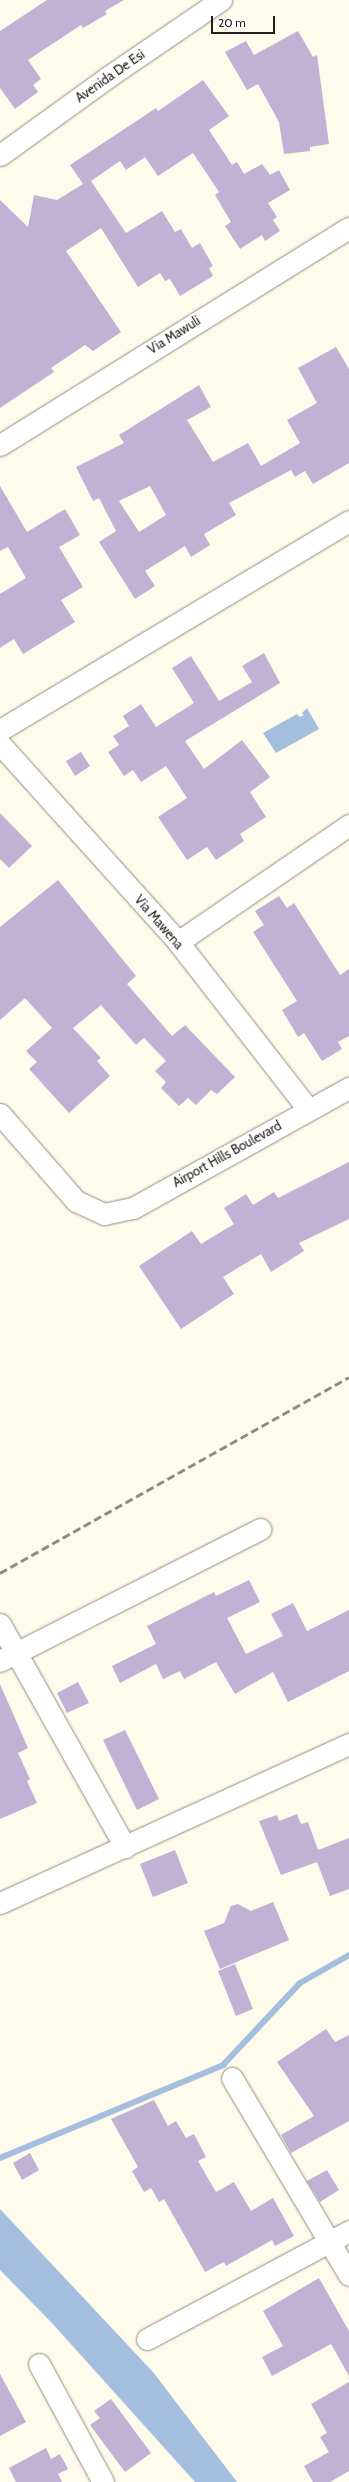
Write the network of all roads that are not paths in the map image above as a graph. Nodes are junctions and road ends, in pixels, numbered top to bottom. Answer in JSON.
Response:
{"nodes":[{"id":1,"x":222,"y":0,"type":"edge"},
{"id":2,"x":0,"y":155,"type":"edge"},
{"id":3,"x":349,"y":228,"type":"edge"},
{"id":4,"x":0,"y":445,"type":"edge"},
{"id":5,"x":349,"y":521,"type":"edge"},
{"id":6,"x":0,"y":730,"type":"edge"},
{"id":7,"x":0,"y":744,"type":"edge"},
{"id":8,"x":349,"y":825,"type":"edge"},
{"id":9,"x":178,"y":942,"type":"junction"},
{"id":10,"x":349,"y":1088,"type":"edge"},
{"id":11,"x":308,"y":1109,"type":"junction"},
{"id":12,"x":0,"y":1114,"type":"edge"},
{"id":13,"x":260,"y":1530,"type":"dead end"},
{"id":14,"x":0,"y":1624,"type":"edge"},
{"id":15,"x":8,"y":1657,"type":"edge"},
{"id":16,"x":349,"y":1744,"type":"edge"},
{"id":17,"x":125,"y":1847,"type":"junction"},
{"id":18,"x":0,"y":1903,"type":"edge"},
{"id":19,"x":232,"y":2078,"type":"dead end"},
{"id":20,"x":349,"y":2231,"type":"edge"},
{"id":21,"x":330,"y":2242,"type":"junction"},
{"id":22,"x":349,"y":2275,"type":"edge"},
{"id":23,"x":147,"y":2339,"type":"dead end"},
{"id":24,"x":39,"y":2364,"type":"dead end"},
{"id":25,"x":103,"y":2482,"type":"edge"}],
"edges":[{"from":1,"to":2,"type":"street","name":"Avenida De Esi"},
{"from":3,"to":4,"type":"street","name":"Via Mawuli"},
{"from":5,"to":6,"type":"street"},
{"from":7,"to":9,"type":"street","name":"Via Mawena"},
{"from":8,"to":9,"type":"street"},
{"from":9,"to":11,"type":"street","name":"Via Mawena"},
{"from":10,"to":11,"type":"street","name":"Airport Hills Boulevard"},
{"from":11,"to":12,"type":"street","name":"Airport Hills Boulevard"},
{"from":13,"to":15,"type":"street"},
{"from":14,"to":15,"type":"street"},
{"from":15,"to":17,"type":"street"},
{"from":16,"to":17,"type":"street"},
{"from":17,"to":18,"type":"street"},
{"from":19,"to":21,"type":"street"},
{"from":20,"to":21,"type":"street"},
{"from":21,"to":22,"type":"street"},
{"from":21,"to":23,"type":"street"},
{"from":24,"to":25,"type":"street"}]}
